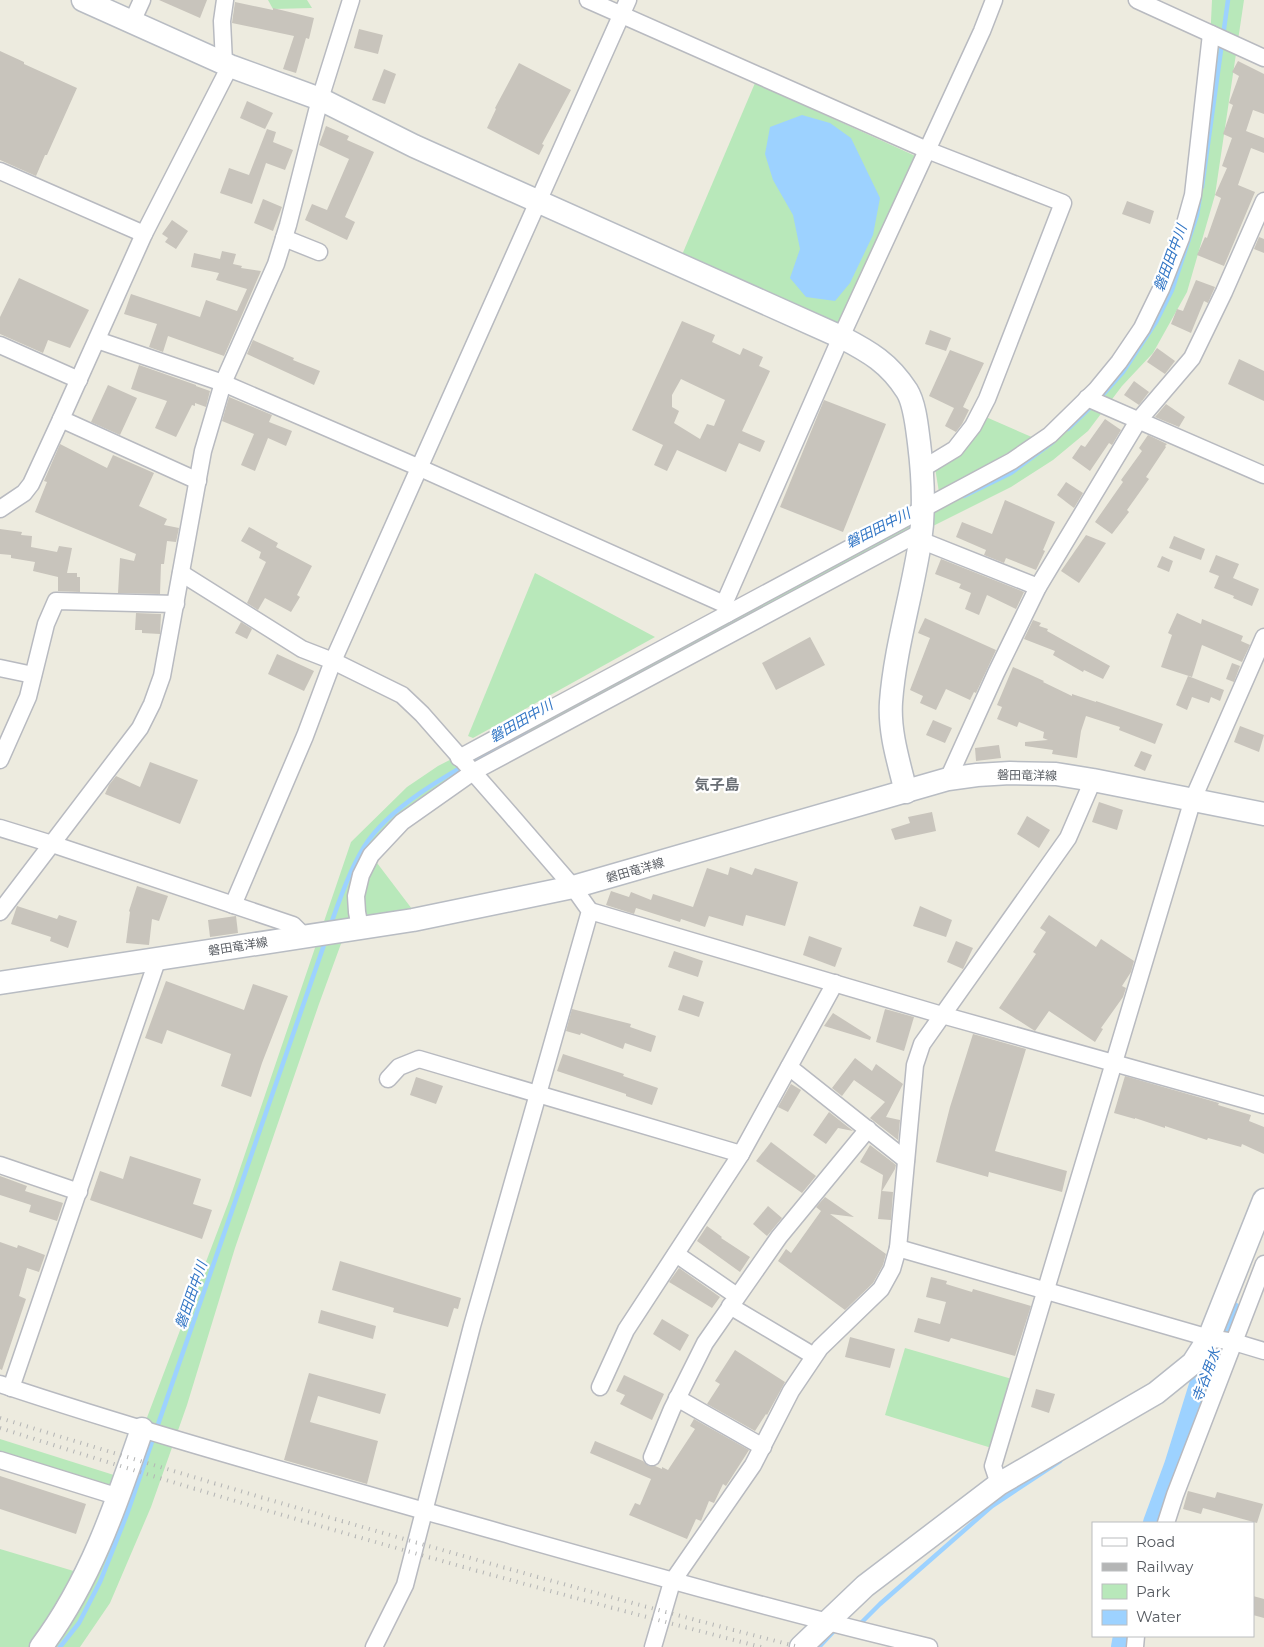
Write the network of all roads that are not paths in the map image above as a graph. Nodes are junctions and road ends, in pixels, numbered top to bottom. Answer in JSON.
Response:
{"nodes":[{"id":1,"x":83,"y":0,"type":"edge"},
{"id":2,"x":142,"y":0,"type":"edge"},
{"id":3,"x":225,"y":0,"type":"edge"},
{"id":4,"x":351,"y":0,"type":"edge"},
{"id":5,"x":588,"y":0,"type":"edge"},
{"id":6,"x":994,"y":0,"type":"edge"},
{"id":7,"x":1137,"y":0,"type":"edge"},
{"id":8,"x":625,"y":8,"type":"edge"},
{"id":9,"x":132,"y":22,"type":"junction"},
{"id":10,"x":1211,"y":34,"type":"junction"},
{"id":11,"x":1264,"y":58,"type":"edge"},
{"id":12,"x":227,"y":64,"type":"junction"},
{"id":13,"x":320,"y":99,"type":"junction"},
{"id":14,"x":927,"y":150,"type":"junction"},
{"id":15,"x":0,"y":171,"type":"edge"},
{"id":16,"x":1264,"y":201,"type":"edge"},
{"id":17,"x":539,"y":202,"type":"junction"},
{"id":18,"x":144,"y":234,"type":"junction"},
{"id":19,"x":284,"y":238,"type":"junction"},
{"id":20,"x":318,"y":252,"type":"dead end"},
{"id":21,"x":841,"y":337,"type":"junction"},
{"id":22,"x":97,"y":340,"type":"junction"},
{"id":23,"x":0,"y":345,"type":"edge"},
{"id":24,"x":79,"y":380,"type":"junction"},
{"id":25,"x":224,"y":383,"type":"junction"},
{"id":26,"x":1087,"y":398,"type":"junction"},
{"id":27,"x":62,"y":420,"type":"junction"},
{"id":28,"x":1138,"y":421,"type":"junction"},
{"id":29,"x":420,"y":468,"type":"junction"},
{"id":30,"x":922,"y":469,"type":"junction"},
{"id":31,"x":1264,"y":475,"type":"edge"},
{"id":32,"x":198,"y":481,"type":"junction"},
{"id":33,"x":0,"y":509,"type":"edge"},
{"id":34,"x":921,"y":524,"type":"junction"},
{"id":35,"x":181,"y":573,"type":"junction"},
{"id":36,"x":1038,"y":588,"type":"junction"},
{"id":37,"x":176,"y":604,"type":"junction"},
{"id":38,"x":725,"y":609,"type":"junction"},
{"id":39,"x":1264,"y":636,"type":"edge"},
{"id":40,"x":333,"y":661,"type":"junction"},
{"id":41,"x":0,"y":668,"type":"edge"},
{"id":42,"x":33,"y":675,"type":"junction"},
{"id":43,"x":459,"y":758,"type":"junction"},
{"id":44,"x":0,"y":760,"type":"edge"},
{"id":45,"x":473,"y":772,"type":"junction"},
{"id":46,"x":948,"y":779,"type":"junction"},
{"id":47,"x":1093,"y":780,"type":"junction"},
{"id":48,"x":906,"y":792,"type":"junction"},
{"id":49,"x":1193,"y":799,"type":"junction"},
{"id":50,"x":1264,"y":814,"type":"edge"},
{"id":51,"x":0,"y":828,"type":"edge"},
{"id":52,"x":52,"y":844,"type":"junction"},
{"id":53,"x":573,"y":887,"type":"junction"},
{"id":54,"x":232,"y":905,"type":"junction"},
{"id":55,"x":590,"y":911,"type":"junction"},
{"id":56,"x":0,"y":912,"type":"edge"},
{"id":57,"x":360,"y":928,"type":"junction"},
{"id":58,"x":304,"y":936,"type":"junction"},
{"id":59,"x":158,"y":958,"type":"junction"},
{"id":60,"x":0,"y":983,"type":"edge"},
{"id":61,"x":835,"y":983,"type":"junction"},
{"id":62,"x":942,"y":1015,"type":"junction"},
{"id":63,"x":1113,"y":1063,"type":"junction"},
{"id":64,"x":789,"y":1067,"type":"junction"},
{"id":65,"x":388,"y":1080,"type":"dead end"},
{"id":66,"x":537,"y":1093,"type":"junction"},
{"id":67,"x":1264,"y":1105,"type":"edge"},
{"id":68,"x":868,"y":1129,"type":"junction"},
{"id":69,"x":741,"y":1154,"type":"junction"},
{"id":70,"x":906,"y":1160,"type":"junction"},
{"id":71,"x":0,"y":1165,"type":"edge"},
{"id":72,"x":79,"y":1192,"type":"junction"},
{"id":73,"x":1264,"y":1200,"type":"edge"},
{"id":74,"x":898,"y":1248,"type":"junction"},
{"id":75,"x":676,"y":1254,"type":"junction"},
{"id":76,"x":1264,"y":1264,"type":"edge"},
{"id":77,"x":1045,"y":1292,"type":"junction"},
{"id":78,"x":734,"y":1301,"type":"junction"},
{"id":79,"x":1209,"y":1338,"type":"junction"},
{"id":80,"x":1234,"y":1342,"type":"junction"},
{"id":81,"x":1264,"y":1351,"type":"edge"},
{"id":82,"x":814,"y":1356,"type":"junction"},
{"id":83,"x":6,"y":1386,"type":"edge"},
{"id":84,"x":600,"y":1387,"type":"dead end"},
{"id":85,"x":677,"y":1398,"type":"junction"},
{"id":86,"x":142,"y":1428,"type":"junction"},
{"id":87,"x":763,"y":1447,"type":"junction"},
{"id":88,"x":652,"y":1457,"type":"dead end"},
{"id":89,"x":0,"y":1460,"type":"edge"},
{"id":90,"x":999,"y":1484,"type":"junction"},
{"id":91,"x":119,"y":1497,"type":"junction"},
{"id":92,"x":425,"y":1511,"type":"junction"},
{"id":93,"x":1166,"y":1522,"type":"edge"},
{"id":94,"x":672,"y":1582,"type":"junction"},
{"id":95,"x":826,"y":1622,"type":"junction"},
{"id":96,"x":43,"y":1646,"type":"edge"},
{"id":97,"x":374,"y":1647,"type":"edge"},
{"id":98,"x":653,"y":1647,"type":"edge"},
{"id":99,"x":801,"y":1647,"type":"edge"},
{"id":100,"x":929,"y":1647,"type":"edge"}],
"edges":[{"from":1,"to":9,"type":"street"},
{"from":2,"to":9,"type":"street"},
{"from":3,"to":12,"type":"street"},
{"from":4,"to":13,"type":"street"},
{"from":5,"to":8,"type":"street"},
{"from":6,"to":14,"type":"street"},
{"from":7,"to":10,"type":"street"},
{"from":8,"to":14,"type":"street"},
{"from":8,"to":17,"type":"street"},
{"from":9,"to":12,"type":"street"},
{"from":10,"to":11,"type":"street"},
{"from":10,"to":26,"type":"street"},
{"from":12,"to":13,"type":"street"},
{"from":12,"to":18,"type":"street"},
{"from":13,"to":17,"type":"street"},
{"from":13,"to":19,"type":"street"},
{"from":14,"to":21,"type":"street"},
{"from":14,"to":30,"type":"street"},
{"from":15,"to":18,"type":"street"},
{"from":16,"to":28,"type":"street"},
{"from":17,"to":21,"type":"street"},
{"from":17,"to":29,"type":"street"},
{"from":18,"to":22,"type":"street"},
{"from":19,"to":20,"type":"street"},
{"from":19,"to":25,"type":"street"},
{"from":21,"to":30,"type":"street"},
{"from":21,"to":38,"type":"street"},
{"from":22,"to":24,"type":"street"},
{"from":22,"to":25,"type":"street"},
{"from":23,"to":24,"type":"street"},
{"from":24,"to":27,"type":"street"},
{"from":25,"to":29,"type":"street"},
{"from":25,"to":32,"type":"street"},
{"from":26,"to":28,"type":"street"},
{"from":26,"to":34,"type":"street"},
{"from":27,"to":32,"type":"street"},
{"from":27,"to":33,"type":"street"},
{"from":28,"to":31,"type":"street"},
{"from":28,"to":36,"type":"street"},
{"from":29,"to":38,"type":"street"},
{"from":29,"to":40,"type":"street"},
{"from":30,"to":34,"type":"street"},
{"from":32,"to":35,"type":"street"},
{"from":34,"to":36,"type":"street"},
{"from":34,"to":38,"type":"street"},
{"from":34,"to":45,"type":"street"},
{"from":34,"to":48,"type":"street"},
{"from":35,"to":37,"type":"street"},
{"from":35,"to":40,"type":"street"},
{"from":36,"to":46,"type":"street"},
{"from":37,"to":42,"type":"street"},
{"from":37,"to":52,"type":"street"},
{"from":38,"to":43,"type":"street"},
{"from":39,"to":49,"type":"street"},
{"from":40,"to":43,"type":"street"},
{"from":40,"to":54,"type":"street"},
{"from":41,"to":42,"type":"street"},
{"from":42,"to":44,"type":"street"},
{"from":43,"to":45,"type":"street"},
{"from":45,"to":53,"type":"street"},
{"from":45,"to":57,"type":"street"},
{"from":46,"to":47,"type":"street","name":"磐田竜洋線"},
{"from":46,"to":48,"type":"street","name":"磐田竜洋線"},
{"from":47,"to":49,"type":"street","name":"磐田竜洋線"},
{"from":47,"to":62,"type":"street"},
{"from":48,"to":53,"type":"street","name":"磐田竜洋線"},
{"from":49,"to":50,"type":"street","name":"磐田竜洋線"},
{"from":49,"to":63,"type":"street"},
{"from":51,"to":52,"type":"street"},
{"from":52,"to":54,"type":"street"},
{"from":52,"to":56,"type":"street"},
{"from":53,"to":55,"type":"street"},
{"from":53,"to":57,"type":"street","name":"磐田竜洋線"},
{"from":54,"to":58,"type":"street"},
{"from":55,"to":61,"type":"street"},
{"from":55,"to":66,"type":"street"},
{"from":57,"to":58,"type":"street","name":"磐田竜洋線"},
{"from":58,"to":59,"type":"street","name":"磐田竜洋線"},
{"from":59,"to":60,"type":"street","name":"磐田竜洋線"},
{"from":59,"to":72,"type":"street"},
{"from":61,"to":62,"type":"street"},
{"from":61,"to":64,"type":"street"},
{"from":62,"to":63,"type":"street"},
{"from":62,"to":70,"type":"street"},
{"from":63,"to":67,"type":"street"},
{"from":63,"to":77,"type":"street"},
{"from":64,"to":68,"type":"street"},
{"from":64,"to":69,"type":"street"},
{"from":65,"to":66,"type":"street"},
{"from":66,"to":69,"type":"street"},
{"from":66,"to":92,"type":"street"},
{"from":68,"to":70,"type":"street"},
{"from":68,"to":78,"type":"street"},
{"from":69,"to":75,"type":"street"},
{"from":70,"to":74,"type":"street"},
{"from":71,"to":72,"type":"street"},
{"from":72,"to":83,"type":"street"},
{"from":73,"to":79,"type":"street"},
{"from":74,"to":77,"type":"street"},
{"from":74,"to":82,"type":"street"},
{"from":75,"to":78,"type":"street"},
{"from":75,"to":84,"type":"street"},
{"from":76,"to":80,"type":"street"},
{"from":77,"to":79,"type":"street"},
{"from":77,"to":90,"type":"street"},
{"from":78,"to":82,"type":"street"},
{"from":78,"to":85,"type":"street"},
{"from":79,"to":80,"type":"street"},
{"from":79,"to":90,"type":"street"},
{"from":80,"to":81,"type":"street"},
{"from":80,"to":93,"type":"street"},
{"from":82,"to":87,"type":"street"},
{"from":83,"to":86,"type":"street"},
{"from":85,"to":87,"type":"street"},
{"from":85,"to":88,"type":"street"},
{"from":86,"to":91,"type":"street"},
{"from":86,"to":92,"type":"street"},
{"from":87,"to":94,"type":"street"},
{"from":89,"to":91,"type":"street"},
{"from":90,"to":95,"type":"street"},
{"from":91,"to":96,"type":"street"},
{"from":92,"to":94,"type":"street"},
{"from":92,"to":97,"type":"street"},
{"from":94,"to":95,"type":"street"},
{"from":94,"to":98,"type":"street"},
{"from":95,"to":99,"type":"street"},
{"from":95,"to":100,"type":"street"}]}
